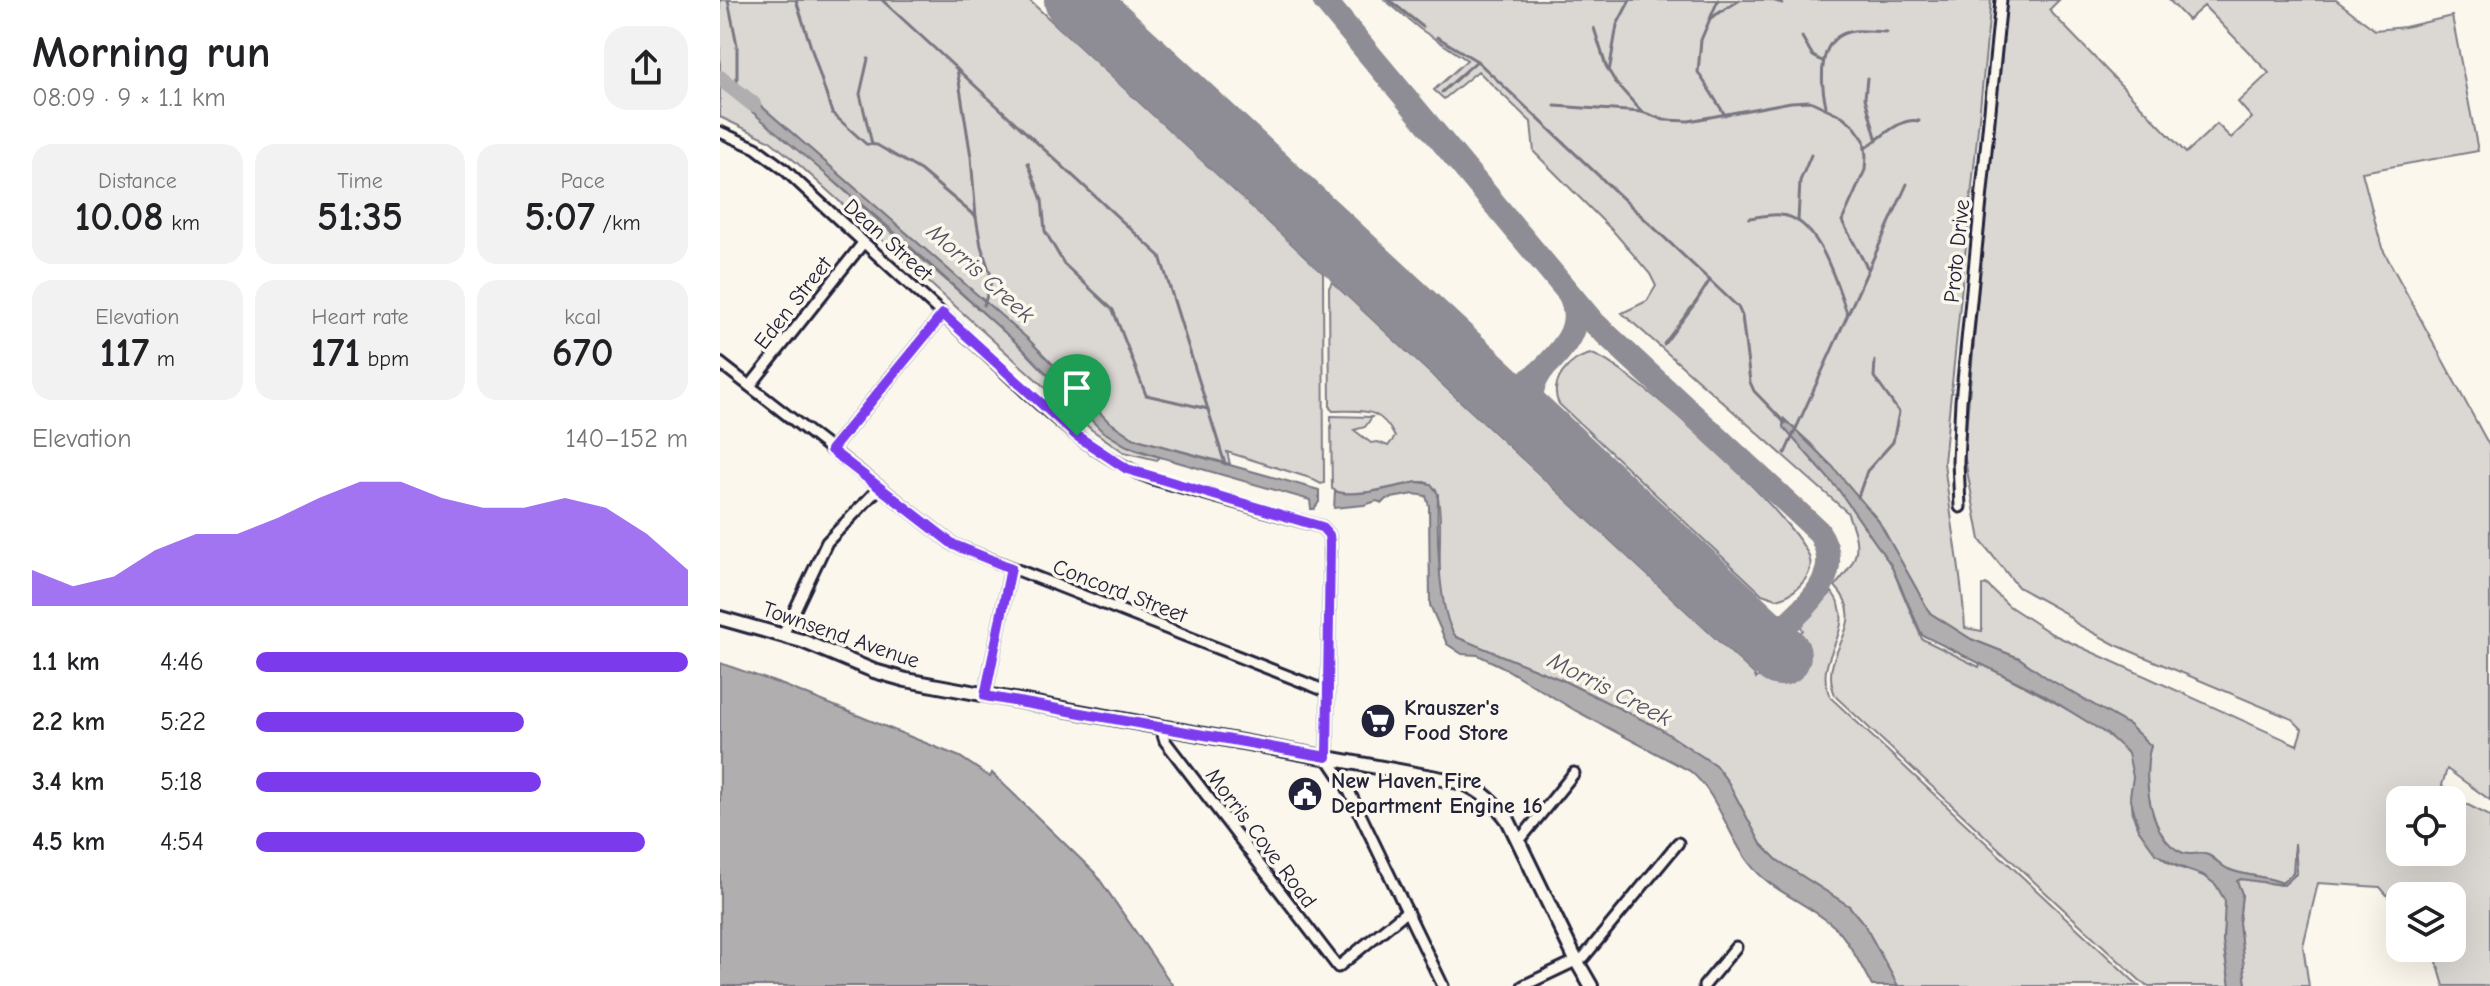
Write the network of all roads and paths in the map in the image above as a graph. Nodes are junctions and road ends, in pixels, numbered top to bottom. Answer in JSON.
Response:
{"nodes":[{"id":1,"x":2001,"y":0,"type":"edge"},
{"id":2,"x":720,"y":132,"type":"edge"},
{"id":3,"x":863,"y":243,"type":"junction"},
{"id":4,"x":943,"y":314,"type":"junction"},
{"id":5,"x":720,"y":363,"type":"edge"},
{"id":6,"x":750,"y":386,"type":"junction"},
{"id":7,"x":831,"y":450,"type":"junction"},
{"id":8,"x":879,"y":488,"type":"junction"},
{"id":9,"x":1960,"y":507,"type":"dead end"},
{"id":10,"x":1011,"y":568,"type":"junction"},
{"id":11,"x":720,"y":618,"type":"edge"},
{"id":12,"x":783,"y":635,"type":"junction"},
{"id":13,"x":1326,"y":691,"type":"junction"},
{"id":14,"x":985,"y":696,"type":"junction"},
{"id":15,"x":1161,"y":728,"type":"junction"},
{"id":16,"x":1327,"y":757,"type":"junction"},
{"id":17,"x":1574,"y":773,"type":"dead end"},
{"id":18,"x":1519,"y":841,"type":"junction"},
{"id":19,"x":1678,"y":843,"type":"dead end"},
{"id":20,"x":1407,"y":911,"type":"junction"},
{"id":21,"x":1736,"y":947,"type":"dead end"},
{"id":22,"x":1576,"y":960,"type":"junction"},
{"id":23,"x":1443,"y":986,"type":"edge"},
{"id":24,"x":1523,"y":986,"type":"edge"},
{"id":25,"x":1591,"y":986,"type":"edge"},
{"id":26,"x":1704,"y":986,"type":"edge"}],
"edges":[{"from":1,"to":9,"type":"street","name":"Proto Drive"},
{"from":2,"to":3,"type":"street","name":"Dean Street"},
{"from":3,"to":4,"type":"street","name":"Dean Street"},
{"from":3,"to":6,"type":"street","name":"Eden Street"},
{"from":4,"to":7,"type":"street"},
{"from":4,"to":13,"type":"street","name":"Dean Street"},
{"from":5,"to":6,"type":"street","name":"Concord Street"},
{"from":6,"to":7,"type":"street","name":"Concord Street"},
{"from":7,"to":8,"type":"street","name":"Concord Street"},
{"from":8,"to":10,"type":"street","name":"Concord Street"},
{"from":8,"to":12,"type":"street"},
{"from":10,"to":13,"type":"street","name":"Concord Street"},
{"from":10,"to":14,"type":"street"},
{"from":11,"to":12,"type":"main road","name":"Townsend Avenue"},
{"from":12,"to":14,"type":"main road","name":"Townsend Avenue"},
{"from":13,"to":16,"type":"street"},
{"from":14,"to":15,"type":"main road","name":"Townsend Avenue"},
{"from":15,"to":16,"type":"main road","name":"Townsend Avenue"},
{"from":15,"to":20,"type":"street","name":"Morris Cove Road"},
{"from":16,"to":18,"type":"main road","name":"Townsend Avenue"},
{"from":16,"to":20,"type":"street"},
{"from":17,"to":18,"type":"street"},
{"from":18,"to":22,"type":"main road","name":"Townsend Avenue"},
{"from":19,"to":22,"type":"street"},
{"from":20,"to":23,"type":"street"},
{"from":21,"to":26,"type":"street"},
{"from":22,"to":24,"type":"street"},
{"from":22,"to":25,"type":"main road","name":"Townsend Avenue"}]}
